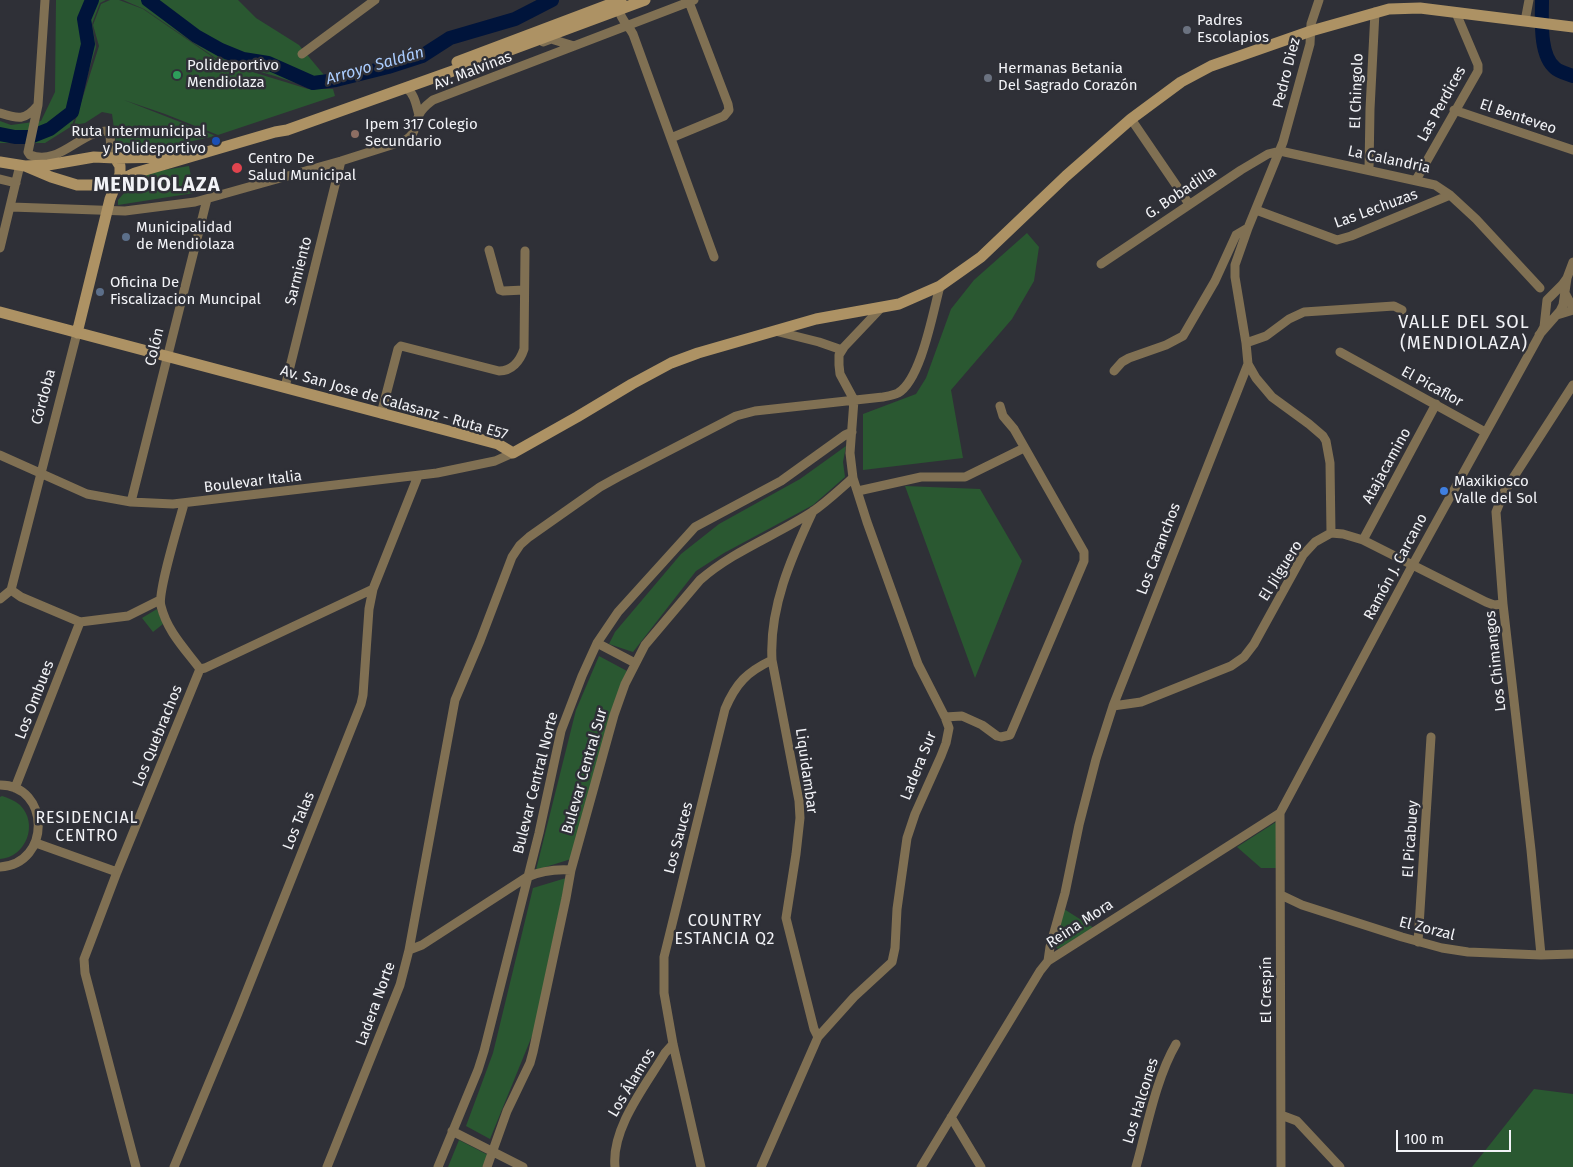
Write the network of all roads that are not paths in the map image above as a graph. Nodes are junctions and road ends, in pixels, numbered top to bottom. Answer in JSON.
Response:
{"nodes":[{"id":1,"x":45,"y":0,"type":"edge"},
{"id":2,"x":375,"y":0,"type":"edge"},
{"id":3,"x":645,"y":0,"type":"edge"},
{"id":4,"x":1319,"y":0,"type":"edge"},
{"id":5,"x":1529,"y":0,"type":"edge"},
{"id":6,"x":691,"y":1,"type":"edge"},
{"id":7,"x":617,"y":3,"type":"edge"},
{"id":8,"x":1374,"y":12,"type":"junction"},
{"id":9,"x":1456,"y":12,"type":"junction"},
{"id":10,"x":1530,"y":22,"type":"junction"},
{"id":11,"x":629,"y":26,"type":"junction"},
{"id":12,"x":1573,"y":28,"type":"edge"},
{"id":13,"x":1311,"y":31,"type":"junction"},
{"id":14,"x":574,"y":46,"type":"junction"},
{"id":15,"x":302,"y":54,"type":"dead end"},
{"id":16,"x":478,"y":62,"type":"junction"},
{"id":17,"x":406,"y":88,"type":"junction"},
{"id":18,"x":38,"y":105,"type":"junction"},
{"id":19,"x":1454,"y":110,"type":"junction"},
{"id":20,"x":0,"y":113,"type":"edge"},
{"id":21,"x":419,"y":115,"type":"junction"},
{"id":22,"x":1131,"y":118,"type":"junction"},
{"id":23,"x":275,"y":132,"type":"junction"},
{"id":24,"x":671,"y":138,"type":"junction"},
{"id":25,"x":1573,"y":150,"type":"edge"},
{"id":26,"x":1280,"y":151,"type":"junction"},
{"id":27,"x":192,"y":156,"type":"junction"},
{"id":28,"x":113,"y":158,"type":"junction"},
{"id":29,"x":74,"y":160,"type":"junction"},
{"id":30,"x":340,"y":161,"type":"junction"},
{"id":31,"x":0,"y":162,"type":"edge"},
{"id":32,"x":23,"y":166,"type":"junction"},
{"id":33,"x":1369,"y":170,"type":"junction"},
{"id":34,"x":0,"y":179,"type":"edge"},
{"id":35,"x":1416,"y":180,"type":"junction"},
{"id":36,"x":116,"y":182,"type":"junction"},
{"id":37,"x":16,"y":183,"type":"junction"},
{"id":38,"x":80,"y":186,"type":"junction"},
{"id":39,"x":1450,"y":195,"type":"junction"},
{"id":40,"x":207,"y":199,"type":"junction"},
{"id":41,"x":1189,"y":204,"type":"junction"},
{"id":42,"x":11,"y":206,"type":"junction"},
{"id":43,"x":1256,"y":210,"type":"junction"},
{"id":44,"x":108,"y":212,"type":"junction"},
{"id":45,"x":1248,"y":228,"type":"junction"},
{"id":46,"x":0,"y":248,"type":"edge"},
{"id":47,"x":489,"y":250,"type":"dead end"},
{"id":48,"x":525,"y":251,"type":"dead end"},
{"id":49,"x":714,"y":257,"type":"dead end"},
{"id":50,"x":1573,"y":262,"type":"edge"},
{"id":51,"x":1101,"y":264,"type":"dead end"},
{"id":52,"x":1567,"y":278,"type":"junction"},
{"id":53,"x":940,"y":286,"type":"junction"},
{"id":54,"x":1540,"y":288,"type":"junction"},
{"id":55,"x":524,"y":290,"type":"junction"},
{"id":56,"x":1554,"y":292,"type":"junction"},
{"id":57,"x":1564,"y":292,"type":"junction"},
{"id":58,"x":881,"y":308,"type":"junction"},
{"id":59,"x":1546,"y":309,"type":"junction"},
{"id":60,"x":1573,"y":309,"type":"edge"},
{"id":61,"x":1402,"y":310,"type":"dead end"},
{"id":62,"x":0,"y":312,"type":"edge"},
{"id":63,"x":1556,"y":315,"type":"junction"},
{"id":64,"x":775,"y":331,"type":"junction"},
{"id":65,"x":77,"y":333,"type":"junction"},
{"id":66,"x":1539,"y":335,"type":"junction"},
{"id":67,"x":1246,"y":343,"type":"junction"},
{"id":68,"x":842,"y":350,"type":"junction"},
{"id":69,"x":1340,"y":352,"type":"dead end"},
{"id":70,"x":167,"y":356,"type":"junction"},
{"id":71,"x":1248,"y":364,"type":"junction"},
{"id":72,"x":1114,"y":371,"type":"dead end"},
{"id":73,"x":1573,"y":385,"type":"edge"},
{"id":74,"x":285,"y":387,"type":"junction"},
{"id":75,"x":854,"y":400,"type":"junction"},
{"id":76,"x":1436,"y":404,"type":"junction"},
{"id":77,"x":1000,"y":406,"type":"dead end"},
{"id":78,"x":381,"y":414,"type":"junction"},
{"id":79,"x":852,"y":432,"type":"junction"},
{"id":80,"x":1485,"y":432,"type":"junction"},
{"id":81,"x":1024,"y":448,"type":"junction"},
{"id":82,"x":513,"y":453,"type":"junction"},
{"id":83,"x":0,"y":455,"type":"edge"},
{"id":84,"x":40,"y":474,"type":"junction"},
{"id":85,"x":418,"y":476,"type":"junction"},
{"id":86,"x":853,"y":478,"type":"junction"},
{"id":87,"x":858,"y":491,"type":"junction"},
{"id":88,"x":131,"y":502,"type":"junction"},
{"id":89,"x":184,"y":504,"type":"junction"},
{"id":90,"x":813,"y":511,"type":"junction"},
{"id":91,"x":1331,"y":533,"type":"junction"},
{"id":92,"x":1362,"y":540,"type":"junction"},
{"id":93,"x":1412,"y":566,"type":"junction"},
{"id":94,"x":373,"y":588,"type":"junction"},
{"id":95,"x":11,"y":590,"type":"junction"},
{"id":96,"x":0,"y":599,"type":"edge"},
{"id":97,"x":160,"y":600,"type":"junction"},
{"id":98,"x":1503,"y":604,"type":"junction"},
{"id":99,"x":80,"y":622,"type":"junction"},
{"id":100,"x":597,"y":643,"type":"junction"},
{"id":101,"x":772,"y":660,"type":"junction"},
{"id":102,"x":635,"y":663,"type":"junction"},
{"id":103,"x":200,"y":669,"type":"junction"},
{"id":104,"x":1113,"y":706,"type":"junction"},
{"id":105,"x":945,"y":717,"type":"junction"},
{"id":106,"x":1431,"y":737,"type":"dead end"},
{"id":107,"x":0,"y":785,"type":"edge"},
{"id":108,"x":15,"y":788,"type":"junction"},
{"id":109,"x":1280,"y":813,"type":"junction"},
{"id":110,"x":36,"y":842,"type":"junction"},
{"id":111,"x":0,"y":867,"type":"edge"},
{"id":112,"x":571,"y":870,"type":"junction"},
{"id":113,"x":116,"y":872,"type":"junction"},
{"id":114,"x":527,"y":877,"type":"junction"},
{"id":115,"x":1280,"y":895,"type":"junction"},
{"id":116,"x":1418,"y":942,"type":"junction"},
{"id":117,"x":409,"y":950,"type":"junction"},
{"id":118,"x":1573,"y":954,"type":"edge"},
{"id":119,"x":1541,"y":955,"type":"junction"},
{"id":120,"x":1048,"y":962,"type":"junction"},
{"id":121,"x":818,"y":1038,"type":"junction"},
{"id":122,"x":673,"y":1044,"type":"junction"},
{"id":123,"x":1176,"y":1044,"type":"dead end"},
{"id":124,"x":1281,"y":1115,"type":"junction"},
{"id":125,"x":951,"y":1117,"type":"junction"},
{"id":126,"x":452,"y":1131,"type":"junction"},
{"id":127,"x":494,"y":1151,"type":"junction"},
{"id":128,"x":136,"y":1167,"type":"edge"},
{"id":129,"x":174,"y":1167,"type":"edge"},
{"id":130,"x":327,"y":1167,"type":"edge"},
{"id":131,"x":438,"y":1167,"type":"edge"},
{"id":132,"x":487,"y":1167,"type":"edge"},
{"id":133,"x":523,"y":1167,"type":"edge"},
{"id":134,"x":615,"y":1167,"type":"edge"},
{"id":135,"x":701,"y":1167,"type":"edge"},
{"id":136,"x":761,"y":1167,"type":"edge"},
{"id":137,"x":921,"y":1167,"type":"edge"},
{"id":138,"x":981,"y":1167,"type":"edge"},
{"id":139,"x":1136,"y":1167,"type":"edge"},
{"id":140,"x":1281,"y":1167,"type":"edge"},
{"id":141,"x":1340,"y":1167,"type":"edge"}],
"edges":[{"from":1,"to":18,"type":"street"},
{"from":2,"to":15,"type":"street"},
{"from":3,"to":7,"type":"street"},
{"from":4,"to":13,"type":"street","name":"Pedro Diez"},
{"from":5,"to":10,"type":"street"},
{"from":6,"to":11,"type":"street","name":"Av. Malvinas"},
{"from":6,"to":24,"type":"street"},
{"from":7,"to":11,"type":"street"},
{"from":7,"to":16,"type":"street"},
{"from":7,"to":23,"type":"street"},
{"from":8,"to":9,"type":"street","name":"Av. San Jose de Calasanz - Ruta E57"},
{"from":8,"to":13,"type":"street","name":"Av. San Jose de Calasanz - Ruta E57"},
{"from":8,"to":33,"type":"street","name":"El Chingolo"},
{"from":9,"to":10,"type":"street","name":"Av. San Jose de Calasanz - Ruta E57"},
{"from":9,"to":19,"type":"street","name":"Las Perdices"},
{"from":10,"to":12,"type":"street","name":"Av. San Jose de Calasanz - Ruta E57"},
{"from":11,"to":14,"type":"street","name":"Av. Malvinas"},
{"from":11,"to":24,"type":"street"},
{"from":13,"to":22,"type":"street","name":"Av. San Jose de Calasanz - Ruta E57"},
{"from":13,"to":26,"type":"street","name":"Pedro Diez"},
{"from":14,"to":16,"type":"street"},
{"from":14,"to":21,"type":"street","name":"Av. Malvinas"},
{"from":16,"to":17,"type":"street"},
{"from":17,"to":21,"type":"street"},
{"from":17,"to":23,"type":"street"},
{"from":18,"to":20,"type":"street"},
{"from":18,"to":28,"type":"street"},
{"from":19,"to":25,"type":"street","name":"El Benteveo"},
{"from":19,"to":35,"type":"street","name":"Las Perdices"},
{"from":21,"to":30,"type":"street","name":"Av. Malvinas"},
{"from":22,"to":41,"type":"street"},
{"from":22,"to":53,"type":"street","name":"Av. San Jose de Calasanz - Ruta E57"},
{"from":23,"to":27,"type":"street"},
{"from":24,"to":49,"type":"street"},
{"from":26,"to":33,"type":"street","name":"La Calandria"},
{"from":26,"to":41,"type":"street","name":"G. Bobadilla"},
{"from":26,"to":43,"type":"street","name":"Los Caranchos"},
{"from":27,"to":28,"type":"street"},
{"from":27,"to":36,"type":"street"},
{"from":28,"to":29,"type":"street"},
{"from":28,"to":36,"type":"street","name":"Córdoba"},
{"from":29,"to":32,"type":"street"},
{"from":29,"to":38,"type":"street"},
{"from":30,"to":40,"type":"street","name":"Av. Malvinas"},
{"from":30,"to":74,"type":"street","name":"Sarmiento"},
{"from":31,"to":32,"type":"street"},
{"from":32,"to":37,"type":"street"},
{"from":32,"to":38,"type":"street"},
{"from":33,"to":35,"type":"street","name":"La Calandria"},
{"from":34,"to":37,"type":"street"},
{"from":35,"to":39,"type":"street","name":"La Calandria"},
{"from":36,"to":38,"type":"street"},
{"from":36,"to":44,"type":"street","name":"Córdoba"},
{"from":37,"to":42,"type":"street"},
{"from":38,"to":44,"type":"street"},
{"from":39,"to":43,"type":"street","name":"Las Lechuzas"},
{"from":39,"to":54,"type":"street","name":"La Calandria"},
{"from":40,"to":44,"type":"street","name":"Av. Malvinas"},
{"from":40,"to":70,"type":"street","name":"Colón"},
{"from":41,"to":51,"type":"street","name":"G. Bobadilla"},
{"from":42,"to":44,"type":"street","name":"Av. Malvinas"},
{"from":42,"to":46,"type":"street"},
{"from":43,"to":45,"type":"street","name":"Los Caranchos"},
{"from":44,"to":65,"type":"street","name":"Córdoba"},
{"from":45,"to":67,"type":"street","name":"Los Caranchos"},
{"from":45,"to":72,"type":"street"},
{"from":47,"to":55,"type":"street"},
{"from":48,"to":55,"type":"street"},
{"from":50,"to":52,"type":"street","name":"Ramón J. Carcano"},
{"from":52,"to":56,"type":"street","name":"Ramón J. Carcano"},
{"from":52,"to":57,"type":"street","name":"Ramón J. Carcano"},
{"from":53,"to":58,"type":"street","name":"Av. San Jose de Calasanz - Ruta E57"},
{"from":53,"to":75,"type":"street","name":"Ladera Norte"},
{"from":54,"to":56,"type":"street"},
{"from":54,"to":59,"type":"street","name":"La Calandria"},
{"from":55,"to":78,"type":"street"},
{"from":56,"to":57,"type":"street"},
{"from":56,"to":59,"type":"street","name":"Ramón J. Carcano"},
{"from":57,"to":60,"type":"street"},
{"from":57,"to":63,"type":"street","name":"Ramón J. Carcano"},
{"from":58,"to":64,"type":"street","name":"Av. San Jose de Calasanz - Ruta E57"},
{"from":58,"to":68,"type":"street"},
{"from":59,"to":63,"type":"street"},
{"from":59,"to":66,"type":"street","name":"Ramón J. Carcano"},
{"from":60,"to":63,"type":"street"},
{"from":61,"to":67,"type":"street"},
{"from":62,"to":65,"type":"street","name":"Av. San Jose de Calasanz - Ruta E57"},
{"from":63,"to":66,"type":"street","name":"Ramón J. Carcano"},
{"from":64,"to":68,"type":"street"},
{"from":64,"to":82,"type":"street","name":"Av. San Jose de Calasanz - Ruta E57"},
{"from":65,"to":70,"type":"street","name":"Av. San Jose de Calasanz - Ruta E57"},
{"from":65,"to":84,"type":"street","name":"Córdoba"},
{"from":66,"to":80,"type":"street","name":"Ramón J. Carcano"},
{"from":67,"to":71,"type":"street","name":"Los Caranchos"},
{"from":68,"to":75,"type":"street"},
{"from":69,"to":76,"type":"street","name":"El Picaflor"},
{"from":70,"to":74,"type":"street","name":"Av. San Jose de Calasanz - Ruta E57"},
{"from":70,"to":88,"type":"street","name":"Colón"},
{"from":71,"to":91,"type":"street"},
{"from":71,"to":104,"type":"street","name":"Los Caranchos"},
{"from":73,"to":98,"type":"street","name":"Los Chimangos"},
{"from":74,"to":78,"type":"street","name":"Av. San Jose de Calasanz - Ruta E57"},
{"from":75,"to":79,"type":"street","name":"Ladera Sur"},
{"from":75,"to":117,"type":"street","name":"Ladera Norte"},
{"from":76,"to":80,"type":"street","name":"El Picaflor"},
{"from":76,"to":92,"type":"street","name":"Atajacamino"},
{"from":77,"to":81,"type":"street"},
{"from":78,"to":82,"type":"street","name":"Av. San Jose de Calasanz - Ruta E57"},
{"from":79,"to":86,"type":"street","name":"Ladera Sur"},
{"from":79,"to":100,"type":"street","name":"Bulevar Central Norte"},
{"from":80,"to":93,"type":"street","name":"Ramón J. Carcano"},
{"from":81,"to":87,"type":"street"},
{"from":81,"to":105,"type":"street"},
{"from":82,"to":85,"type":"street","name":"Boulevar Italia"},
{"from":83,"to":84,"type":"street","name":"Boulevar Italia"},
{"from":84,"to":88,"type":"street","name":"Boulevar Italia"},
{"from":84,"to":95,"type":"street","name":"Córdoba"},
{"from":85,"to":89,"type":"street","name":"Boulevar Italia"},
{"from":85,"to":94,"type":"street","name":"Los Talas"},
{"from":86,"to":87,"type":"street","name":"Ladera Sur"},
{"from":86,"to":90,"type":"street","name":"Bulevar Central Sur"},
{"from":87,"to":105,"type":"street","name":"Ladera Sur"},
{"from":88,"to":89,"type":"street","name":"Boulevar Italia"},
{"from":89,"to":97,"type":"street"},
{"from":90,"to":101,"type":"street","name":"Liquidambar"},
{"from":90,"to":102,"type":"street","name":"Bulevar Central Sur"},
{"from":91,"to":92,"type":"street"},
{"from":91,"to":104,"type":"street","name":"El Jilguero"},
{"from":92,"to":93,"type":"street"},
{"from":93,"to":98,"type":"street"},
{"from":93,"to":109,"type":"street","name":"Ramón J. Carcano"},
{"from":94,"to":103,"type":"street"},
{"from":94,"to":129,"type":"street","name":"Los Talas"},
{"from":95,"to":96,"type":"street"},
{"from":95,"to":99,"type":"street"},
{"from":97,"to":99,"type":"street"},
{"from":97,"to":103,"type":"street"},
{"from":98,"to":119,"type":"street","name":"Los Chimangos"},
{"from":99,"to":108,"type":"street","name":"Los Ombues"},
{"from":100,"to":102,"type":"street"},
{"from":100,"to":114,"type":"street","name":"Bulevar Central Norte"},
{"from":101,"to":121,"type":"street","name":"Liquidambar"},
{"from":101,"to":122,"type":"street","name":"Los Sauces"},
{"from":102,"to":112,"type":"street","name":"Bulevar Central Sur"},
{"from":103,"to":113,"type":"street","name":"Los Quebrachos"},
{"from":104,"to":120,"type":"street","name":"Los Caranchos"},
{"from":105,"to":121,"type":"street","name":"Ladera Sur"},
{"from":106,"to":116,"type":"street","name":"El Picabuey"},
{"from":107,"to":108,"type":"street"},
{"from":108,"to":110,"type":"street"},
{"from":109,"to":115,"type":"street","name":"El Crespín"},
{"from":109,"to":120,"type":"street","name":"Reina Mora"},
{"from":110,"to":111,"type":"street"},
{"from":110,"to":113,"type":"street"},
{"from":112,"to":114,"type":"street"},
{"from":112,"to":127,"type":"street","name":"Bulevar Central Sur"},
{"from":113,"to":128,"type":"street","name":"Los Quebrachos"},
{"from":114,"to":117,"type":"street"},
{"from":114,"to":126,"type":"street","name":"Bulevar Central Norte"},
{"from":115,"to":116,"type":"street","name":"El Zorzal"},
{"from":115,"to":124,"type":"street","name":"El Crespín"},
{"from":116,"to":119,"type":"street","name":"El Zorzal"},
{"from":117,"to":130,"type":"street","name":"Ladera Norte"},
{"from":118,"to":119,"type":"street","name":"El Zorzal"},
{"from":120,"to":125,"type":"street","name":"Reina Mora"},
{"from":121,"to":136,"type":"street","name":"Ladera Sur"},
{"from":122,"to":134,"type":"street","name":"Los Álamos"},
{"from":122,"to":135,"type":"street","name":"Los Sauces"},
{"from":123,"to":139,"type":"street","name":"Los Halcones"},
{"from":124,"to":140,"type":"street","name":"El Crespín"},
{"from":124,"to":141,"type":"street"},
{"from":125,"to":137,"type":"street","name":"Reina Mora"},
{"from":125,"to":138,"type":"street"},
{"from":126,"to":127,"type":"street"},
{"from":126,"to":131,"type":"street","name":"Bulevar Central Norte"},
{"from":127,"to":132,"type":"street","name":"Bulevar Central Sur"},
{"from":127,"to":133,"type":"street"}]}
